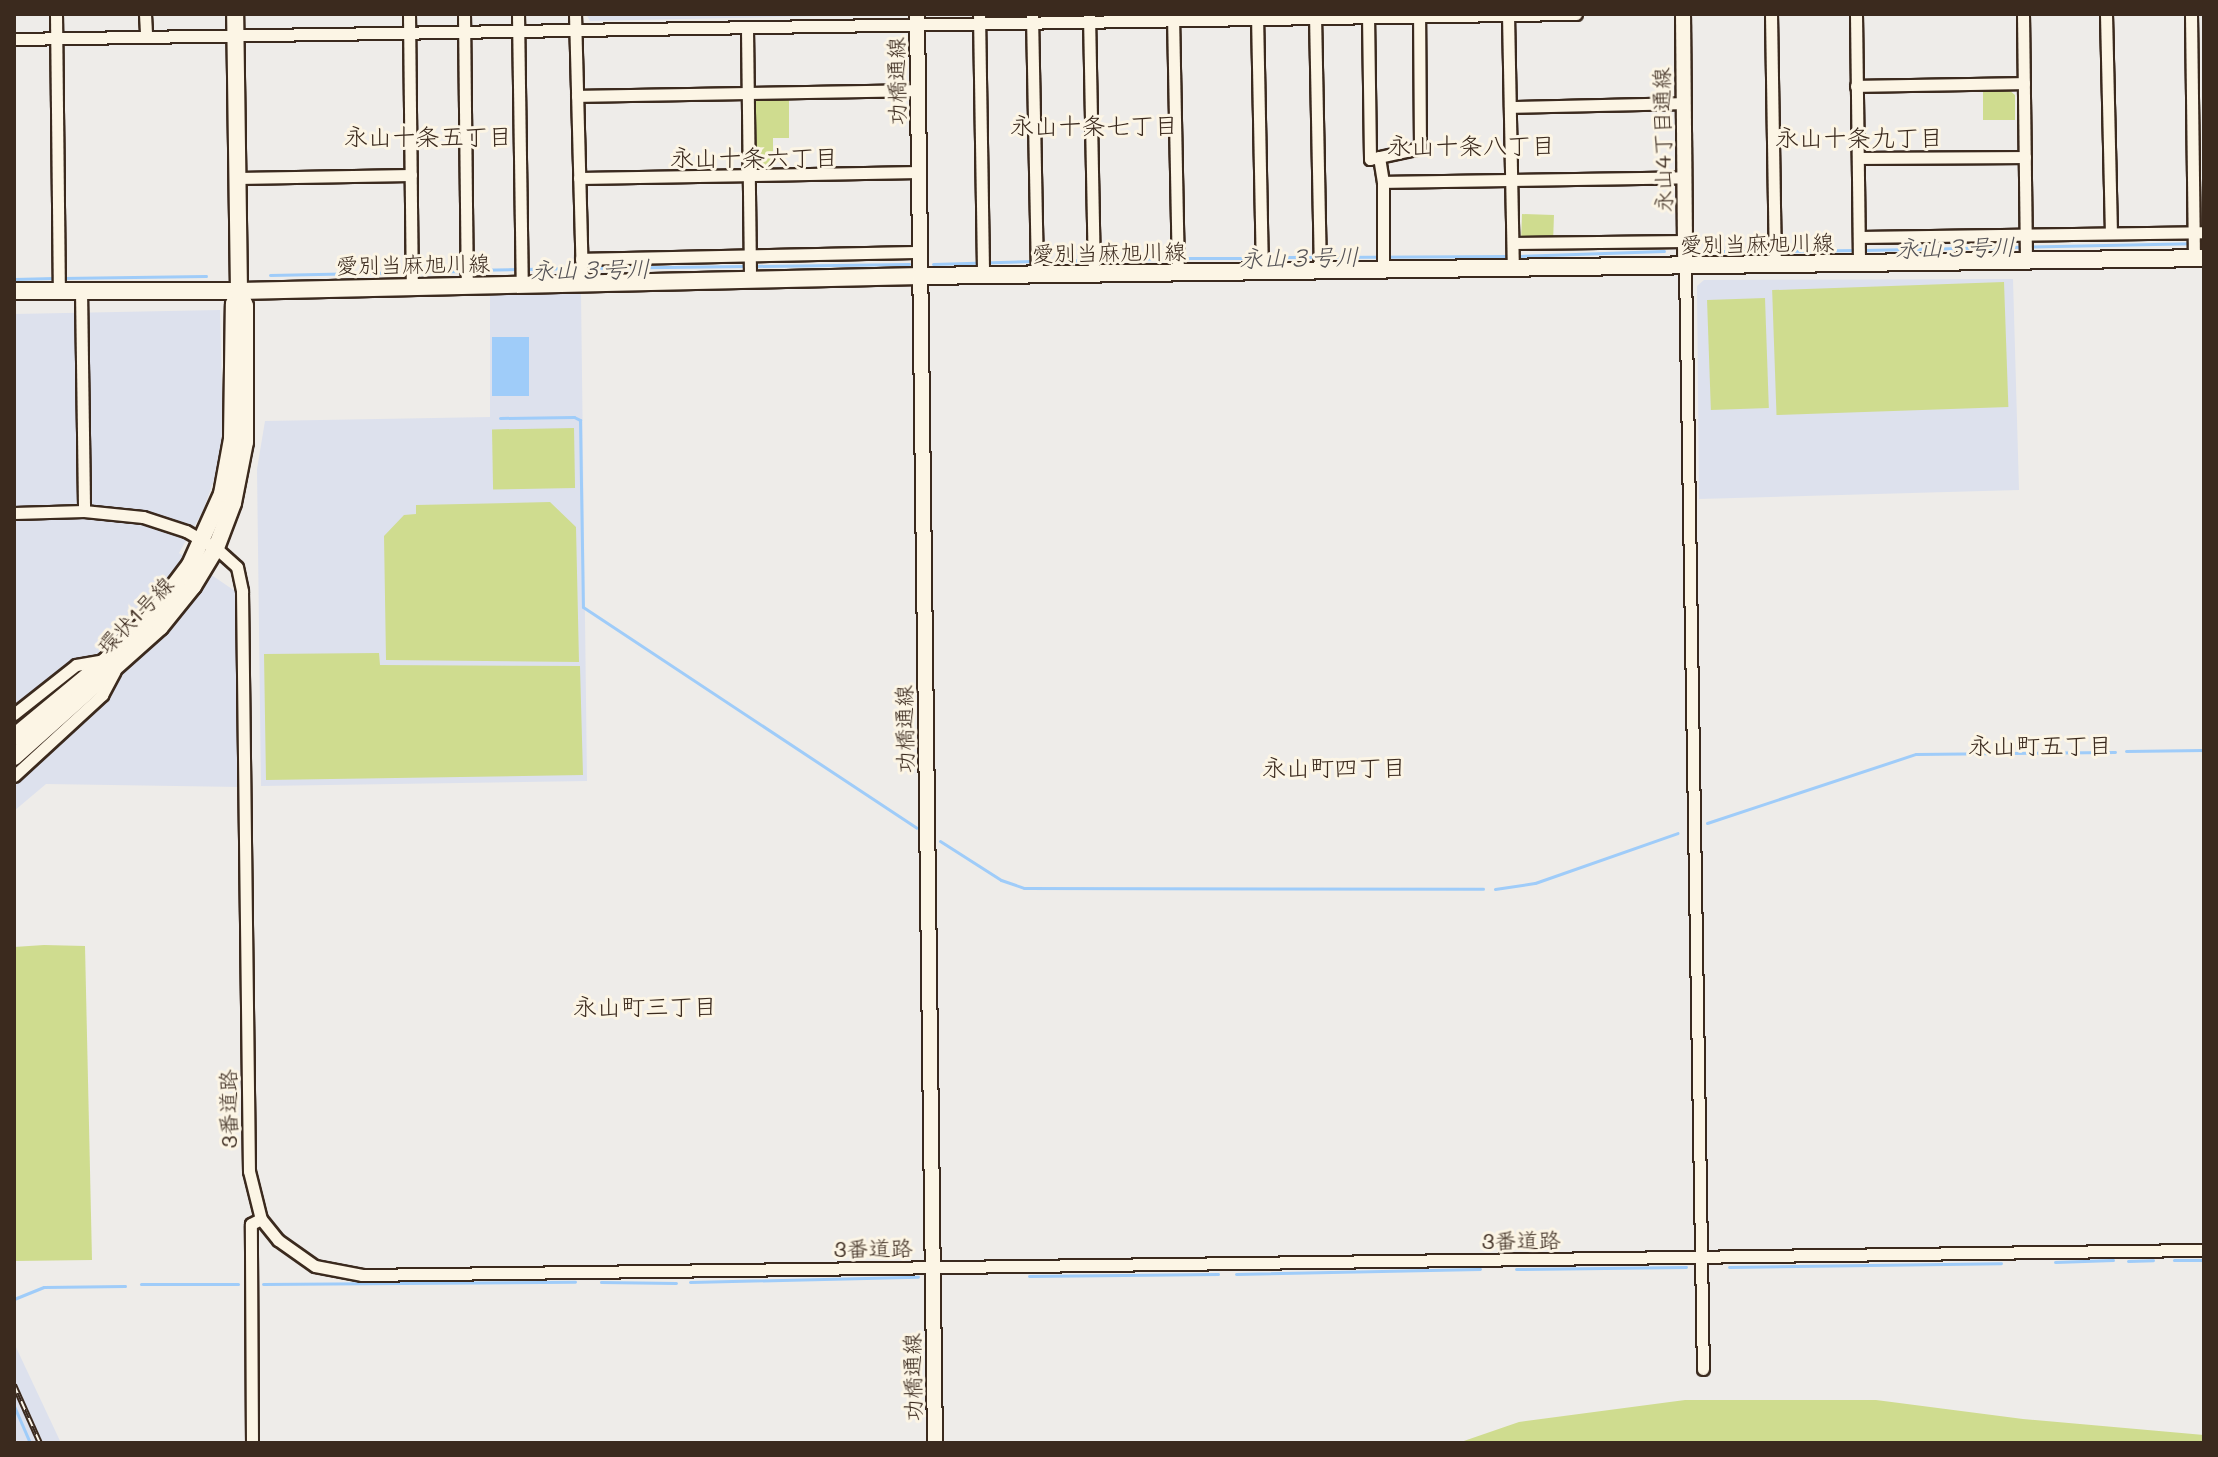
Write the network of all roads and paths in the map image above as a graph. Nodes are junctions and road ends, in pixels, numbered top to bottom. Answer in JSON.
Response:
{"nodes":[{"id":1,"x":56,"y":14,"type":"edge"},
{"id":2,"x":145,"y":14,"type":"edge"},
{"id":3,"x":235,"y":14,"type":"edge"},
{"id":4,"x":409,"y":14,"type":"edge"},
{"id":5,"x":464,"y":14,"type":"edge"},
{"id":6,"x":518,"y":14,"type":"edge"},
{"id":7,"x":575,"y":14,"type":"edge"},
{"id":8,"x":1508,"y":14,"type":"edge"},
{"id":9,"x":1576,"y":14,"type":"edge"},
{"id":10,"x":1683,"y":14,"type":"edge"},
{"id":11,"x":1771,"y":14,"type":"edge"},
{"id":12,"x":1856,"y":14,"type":"edge"},
{"id":13,"x":2023,"y":14,"type":"edge"},
{"id":14,"x":2106,"y":14,"type":"edge"},
{"id":15,"x":2191,"y":14,"type":"edge"},
{"id":16,"x":1315,"y":15,"type":"edge"},
{"id":17,"x":1368,"y":15,"type":"edge"},
{"id":18,"x":1419,"y":15,"type":"edge"},
{"id":19,"x":1257,"y":16,"type":"edge"},
{"id":20,"x":1173,"y":17,"type":"edge"},
{"id":21,"x":1032,"y":18,"type":"edge"},
{"id":22,"x":1089,"y":18,"type":"edge"},
{"id":23,"x":917,"y":19,"type":"edge"},
{"id":24,"x":979,"y":19,"type":"edge"},
{"id":25,"x":747,"y":29,"type":"junction"},
{"id":26,"x":575,"y":30,"type":"junction"},
{"id":27,"x":519,"y":31,"type":"junction"},
{"id":28,"x":409,"y":32,"type":"junction"},
{"id":29,"x":465,"y":32,"type":"junction"},
{"id":30,"x":146,"y":35,"type":"junction"},
{"id":31,"x":235,"y":36,"type":"junction"},
{"id":32,"x":56,"y":38,"type":"junction"},
{"id":33,"x":14,"y":39,"type":"edge"},
{"id":34,"x":2024,"y":83,"type":"junction"},
{"id":35,"x":1856,"y":86,"type":"junction"},
{"id":36,"x":919,"y":90,"type":"junction"},
{"id":37,"x":748,"y":93,"type":"junction"},
{"id":38,"x":577,"y":96,"type":"junction"},
{"id":39,"x":1683,"y":103,"type":"junction"},
{"id":40,"x":1510,"y":107,"type":"junction"},
{"id":41,"x":1379,"y":157,"type":"junction"},
{"id":42,"x":2025,"y":157,"type":"junction"},
{"id":43,"x":1858,"y":158,"type":"junction"},
{"id":44,"x":919,"y":172,"type":"junction"},
{"id":45,"x":411,"y":175,"type":"junction"},
{"id":46,"x":749,"y":175,"type":"junction"},
{"id":47,"x":1685,"y":177,"type":"junction"},
{"id":48,"x":237,"y":178,"type":"junction"},
{"id":49,"x":579,"y":178,"type":"junction"},
{"id":50,"x":1512,"y":180,"type":"junction"},
{"id":51,"x":1383,"y":182,"type":"junction"},
{"id":52,"x":2111,"y":233,"type":"junction"},
{"id":53,"x":1685,"y":241,"type":"junction"},
{"id":54,"x":2197,"y":245,"type":"edge"},
{"id":55,"x":2025,"y":248,"type":"junction"},
{"id":56,"x":1859,"y":250,"type":"junction"},
{"id":57,"x":921,"y":252,"type":"junction"},
{"id":58,"x":1513,"y":255,"type":"junction"},
{"id":59,"x":1775,"y":255,"type":"junction"},
{"id":60,"x":1320,"y":262,"type":"junction"},
{"id":61,"x":1383,"y":262,"type":"junction"},
{"id":62,"x":1261,"y":263,"type":"junction"},
{"id":63,"x":1094,"y":264,"type":"junction"},
{"id":64,"x":1178,"y":264,"type":"junction"},
{"id":65,"x":1037,"y":266,"type":"junction"},
{"id":66,"x":1685,"y":266,"type":"junction"},
{"id":67,"x":750,"y":268,"type":"junction"},
{"id":68,"x":983,"y":268,"type":"junction"},
{"id":69,"x":581,"y":270,"type":"junction"},
{"id":70,"x":522,"y":275,"type":"junction"},
{"id":71,"x":412,"y":276,"type":"junction"},
{"id":72,"x":467,"y":276,"type":"junction"},
{"id":73,"x":921,"y":276,"type":"junction"},
{"id":74,"x":59,"y":282,"type":"junction"},
{"id":75,"x":81,"y":290,"type":"junction"},
{"id":76,"x":14,"y":291,"type":"edge"},
{"id":77,"x":239,"y":291,"type":"junction"},
{"id":78,"x":84,"y":511,"type":"junction"},
{"id":79,"x":14,"y":513,"type":"edge"},
{"id":80,"x":209,"y":544,"type":"junction"},
{"id":81,"x":112,"y":663,"type":"junction"},
{"id":82,"x":54,"y":713,"type":"junction"},
{"id":83,"x":14,"y":714,"type":"edge"},
{"id":84,"x":14,"y":737,"type":"edge"},
{"id":85,"x":14,"y":757,"type":"edge"},
{"id":86,"x":14,"y":776,"type":"edge"},
{"id":87,"x":261,"y":1219,"type":"junction"},
{"id":88,"x":2204,"y":1250,"type":"edge"},
{"id":89,"x":1699,"y":1257,"type":"junction"},
{"id":90,"x":932,"y":1267,"type":"junction"},
{"id":91,"x":1703,"y":1369,"type":"dead end"},
{"id":92,"x":252,"y":1443,"type":"edge"},
{"id":93,"x":935,"y":1443,"type":"edge"}],
"edges":[{"from":1,"to":32,"type":"street"},
{"from":2,"to":30,"type":"street"},
{"from":3,"to":31,"type":"main road","name":"環状1号線"},
{"from":4,"to":28,"type":"street"},
{"from":5,"to":29,"type":"street"},
{"from":6,"to":27,"type":"street"},
{"from":7,"to":26,"type":"street"},
{"from":8,"to":9,"type":"street"},
{"from":8,"to":18,"type":"street"},
{"from":8,"to":40,"type":"street"},
{"from":10,"to":39,"type":"street","name":"永山4丁目通線"},
{"from":11,"to":59,"type":"street"},
{"from":12,"to":35,"type":"street"},
{"from":13,"to":34,"type":"street"},
{"from":14,"to":52,"type":"street"},
{"from":15,"to":54,"type":"street"},
{"from":16,"to":17,"type":"street"},
{"from":16,"to":19,"type":"street"},
{"from":16,"to":60,"type":"street"},
{"from":17,"to":18,"type":"street"},
{"from":17,"to":41,"type":"street"},
{"from":18,"to":41,"type":"street"},
{"from":19,"to":20,"type":"street"},
{"from":19,"to":62,"type":"street"},
{"from":20,"to":22,"type":"street"},
{"from":20,"to":64,"type":"street"},
{"from":21,"to":22,"type":"street"},
{"from":21,"to":24,"type":"street"},
{"from":21,"to":65,"type":"street"},
{"from":22,"to":63,"type":"street"},
{"from":23,"to":24,"type":"street"},
{"from":23,"to":25,"type":"street"},
{"from":23,"to":36,"type":"street","name":"功橋通線"},
{"from":24,"to":68,"type":"street"},
{"from":25,"to":26,"type":"street"},
{"from":25,"to":37,"type":"street"},
{"from":26,"to":27,"type":"street"},
{"from":26,"to":38,"type":"street"},
{"from":27,"to":29,"type":"street"},
{"from":27,"to":70,"type":"street"},
{"from":28,"to":29,"type":"street"},
{"from":28,"to":31,"type":"street"},
{"from":28,"to":45,"type":"street"},
{"from":29,"to":72,"type":"street"},
{"from":30,"to":31,"type":"street"},
{"from":30,"to":32,"type":"street"},
{"from":31,"to":48,"type":"main road","name":"環状1号線"},
{"from":32,"to":33,"type":"street"},
{"from":32,"to":74,"type":"street"},
{"from":34,"to":35,"type":"street"},
{"from":34,"to":42,"type":"street"},
{"from":35,"to":43,"type":"street"},
{"from":36,"to":37,"type":"street"},
{"from":36,"to":44,"type":"street","name":"功橋通線"},
{"from":37,"to":38,"type":"street"},
{"from":37,"to":46,"type":"street"},
{"from":38,"to":49,"type":"street"},
{"from":39,"to":40,"type":"street"},
{"from":39,"to":47,"type":"street","name":"永山4丁目通線"},
{"from":40,"to":50,"type":"street"},
{"from":41,"to":51,"type":"street"},
{"from":42,"to":43,"type":"street"},
{"from":42,"to":55,"type":"street"},
{"from":43,"to":56,"type":"street"},
{"from":44,"to":46,"type":"street"},
{"from":44,"to":57,"type":"street","name":"功橋通線"},
{"from":45,"to":48,"type":"street"},
{"from":45,"to":71,"type":"street"},
{"from":46,"to":49,"type":"street"},
{"from":46,"to":67,"type":"street"},
{"from":47,"to":50,"type":"street"},
{"from":47,"to":53,"type":"street","name":"永山4丁目通線"},
{"from":48,"to":77,"type":"main road","name":"環状1号線"},
{"from":49,"to":69,"type":"street"},
{"from":50,"to":51,"type":"street"},
{"from":50,"to":58,"type":"street"},
{"from":51,"to":61,"type":"street"},
{"from":52,"to":54,"type":"street"},
{"from":52,"to":55,"type":"street"},
{"from":53,"to":58,"type":"street"},
{"from":53,"to":66,"type":"street","name":"永山4丁目通線"},
{"from":54,"to":55,"type":"main road","name":"愛別当麻旭川線"},
{"from":55,"to":56,"type":"main road","name":"愛別当麻旭川線"},
{"from":55,"to":56,"type":"street"},
{"from":56,"to":59,"type":"main road","name":"愛別当麻旭川線"},
{"from":57,"to":67,"type":"street"},
{"from":57,"to":73,"type":"street","name":"功橋通線"},
{"from":58,"to":61,"type":"main road","name":"愛別当麻旭川線"},
{"from":58,"to":66,"type":"main road","name":"愛別当麻旭川線"},
{"from":59,"to":66,"type":"main road","name":"愛別当麻旭川線"},
{"from":60,"to":61,"type":"main road","name":"愛別当麻旭川線"},
{"from":60,"to":62,"type":"main road","name":"愛別当麻旭川線"},
{"from":62,"to":64,"type":"main road","name":"愛別当麻旭川線"},
{"from":63,"to":64,"type":"main road","name":"愛別当麻旭川線"},
{"from":63,"to":65,"type":"main road","name":"愛別当麻旭川線"},
{"from":65,"to":68,"type":"main road","name":"愛別当麻旭川線"},
{"from":66,"to":89,"type":"street"},
{"from":67,"to":69,"type":"main road","name":"愛別当麻旭川線"},
{"from":67,"to":69,"type":"street"},
{"from":67,"to":73,"type":"main road","name":"愛別当麻旭川線"},
{"from":68,"to":73,"type":"main road","name":"愛別当麻旭川線"},
{"from":69,"to":70,"type":"main road","name":"愛別当麻旭川線"},
{"from":70,"to":72,"type":"main road","name":"愛別当麻旭川線"},
{"from":71,"to":72,"type":"main road","name":"愛別当麻旭川線"},
{"from":71,"to":77,"type":"main road","name":"愛別当麻旭川線"},
{"from":73,"to":90,"type":"street","name":"功橋通線"},
{"from":74,"to":75,"type":"main road","name":"愛別当麻旭川線"},
{"from":74,"to":76,"type":"main road","name":"愛別当麻旭川線"},
{"from":75,"to":77,"type":"main road","name":"愛別当麻旭川線"},
{"from":75,"to":78,"type":"street"},
{"from":77,"to":80,"type":"main road","name":"環状1号線"},
{"from":78,"to":79,"type":"street"},
{"from":78,"to":80,"type":"street"},
{"from":80,"to":81,"type":"main road","name":"環状1号線"},
{"from":80,"to":87,"type":"street","name":"3番道路"},
{"from":81,"to":82,"type":"main road","name":"環状1号線"},
{"from":81,"to":83,"type":"street"},
{"from":81,"to":86,"type":"street"},
{"from":82,"to":84,"type":"main road"},
{"from":82,"to":85,"type":"main road"},
{"from":87,"to":90,"type":"street","name":"3番道路"},
{"from":87,"to":92,"type":"street"},
{"from":88,"to":89,"type":"street","name":"3番道路"},
{"from":89,"to":90,"type":"street","name":"3番道路"},
{"from":89,"to":91,"type":"street"},
{"from":90,"to":93,"type":"street","name":"功橋通線"}]}
